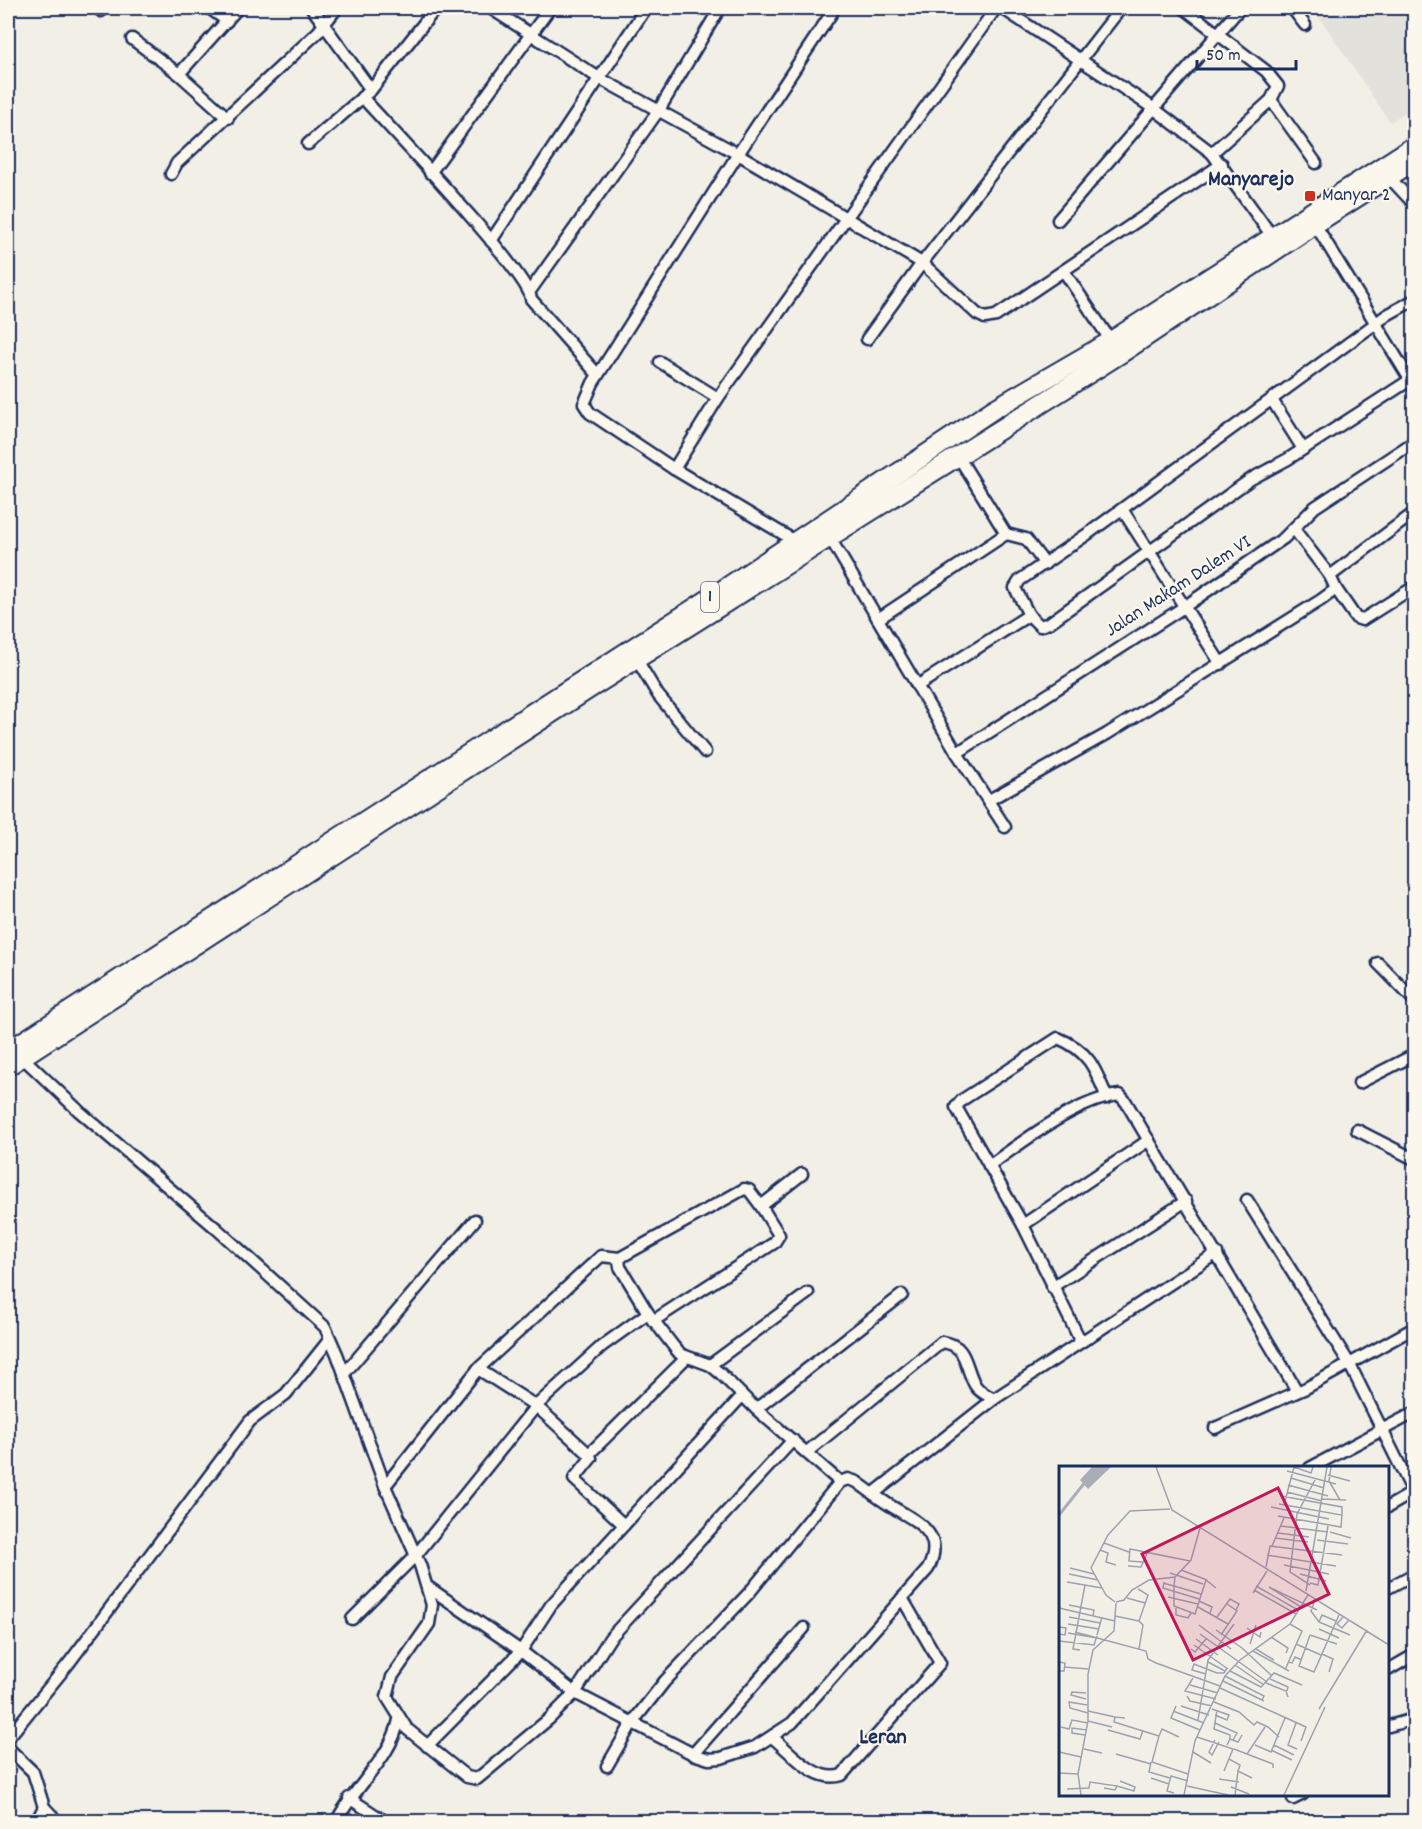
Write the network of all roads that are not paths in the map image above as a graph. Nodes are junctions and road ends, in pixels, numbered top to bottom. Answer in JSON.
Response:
{"nodes":[{"id":1,"x":209,"y":8,"type":"edge"},
{"id":2,"x":238,"y":8,"type":"edge"},
{"id":3,"x":312,"y":8,"type":"edge"},
{"id":4,"x":337,"y":8,"type":"edge"},
{"id":5,"x":436,"y":8,"type":"edge"},
{"id":6,"x":490,"y":8,"type":"edge"},
{"id":7,"x":550,"y":8,"type":"edge"},
{"id":8,"x":646,"y":8,"type":"edge"},
{"id":9,"x":720,"y":8,"type":"edge"},
{"id":10,"x":835,"y":8,"type":"edge"},
{"id":11,"x":996,"y":8,"type":"edge"},
{"id":12,"x":1002,"y":8,"type":"edge"},
{"id":13,"x":1121,"y":8,"type":"edge"},
{"id":14,"x":1184,"y":8,"type":"edge"},
{"id":15,"x":1240,"y":8,"type":"edge"},
{"id":16,"x":1292,"y":8,"type":"edge"},
{"id":17,"x":227,"y":21,"type":"junction"},
{"id":18,"x":324,"y":25,"type":"junction"},
{"id":19,"x":1305,"y":25,"type":"dead end"},
{"id":20,"x":1216,"y":33,"type":"junction"},
{"id":21,"x":532,"y":34,"type":"junction"},
{"id":22,"x":132,"y":39,"type":"dead end"},
{"id":23,"x":1081,"y":61,"type":"junction"},
{"id":24,"x":179,"y":74,"type":"junction"},
{"id":25,"x":599,"y":78,"type":"junction"},
{"id":26,"x":367,"y":94,"type":"junction"},
{"id":27,"x":1271,"y":100,"type":"junction"},
{"id":28,"x":1153,"y":108,"type":"junction"},
{"id":29,"x":659,"y":110,"type":"junction"},
{"id":30,"x":228,"y":118,"type":"junction"},
{"id":31,"x":308,"y":144,"type":"dead end"},
{"id":32,"x":1414,"y":146,"type":"edge"},
{"id":33,"x":1212,"y":153,"type":"junction"},
{"id":34,"x":738,"y":154,"type":"junction"},
{"id":35,"x":1414,"y":161,"type":"edge"},
{"id":36,"x":1316,"y":163,"type":"dead end"},
{"id":37,"x":1221,"y":164,"type":"junction"},
{"id":38,"x":430,"y":173,"type":"junction"},
{"id":39,"x":171,"y":174,"type":"dead end"},
{"id":40,"x":1388,"y":176,"type":"junction"},
{"id":41,"x":1414,"y":204,"type":"edge"},
{"id":42,"x":847,"y":218,"type":"junction"},
{"id":43,"x":1058,"y":220,"type":"dead end"},
{"id":44,"x":1315,"y":224,"type":"junction"},
{"id":45,"x":1272,"y":236,"type":"junction"},
{"id":46,"x":491,"y":241,"type":"junction"},
{"id":47,"x":922,"y":263,"type":"junction"},
{"id":48,"x":1065,"y":273,"type":"junction"},
{"id":49,"x":530,"y":291,"type":"junction"},
{"id":50,"x":1414,"y":300,"type":"edge"},
{"id":51,"x":1376,"y":325,"type":"junction"},
{"id":52,"x":867,"y":339,"type":"dead end"},
{"id":53,"x":1111,"y":341,"type":"junction"},
{"id":54,"x":660,"y":362,"type":"dead end"},
{"id":55,"x":596,"y":379,"type":"junction"},
{"id":56,"x":1412,"y":383,"type":"edge"},
{"id":57,"x":718,"y":398,"type":"junction"},
{"id":58,"x":1272,"y":400,"type":"junction"},
{"id":59,"x":1414,"y":441,"type":"edge"},
{"id":60,"x":1303,"y":449,"type":"junction"},
{"id":61,"x":958,"y":456,"type":"junction"},
{"id":62,"x":678,"y":460,"type":"junction"},
{"id":63,"x":1122,"y":509,"type":"junction"},
{"id":64,"x":1414,"y":513,"type":"edge"},
{"id":65,"x":1294,"y":528,"type":"junction"},
{"id":66,"x":1006,"y":534,"type":"junction"},
{"id":67,"x":830,"y":538,"type":"junction"},
{"id":68,"x":795,"y":541,"type":"junction"},
{"id":69,"x":1148,"y":554,"type":"junction"},
{"id":70,"x":1044,"y":564,"type":"junction"},
{"id":71,"x":1330,"y":576,"type":"junction"},
{"id":72,"x":1414,"y":587,"type":"edge"},
{"id":73,"x":1336,"y":589,"type":"junction"},
{"id":74,"x":1184,"y":608,"type":"junction"},
{"id":75,"x":1029,"y":615,"type":"junction"},
{"id":76,"x":878,"y":619,"type":"junction"},
{"id":77,"x":633,"y":654,"type":"junction"},
{"id":78,"x":1221,"y":664,"type":"junction"},
{"id":79,"x":917,"y":686,"type":"junction"},
{"id":80,"x":705,"y":752,"type":"dead end"},
{"id":81,"x":957,"y":753,"type":"junction"},
{"id":82,"x":989,"y":800,"type":"junction"},
{"id":83,"x":1005,"y":827,"type":"dead end"},
{"id":84,"x":1378,"y":963,"type":"dead end"},
{"id":85,"x":1414,"y":1000,"type":"edge"},
{"id":86,"x":1414,"y":1055,"type":"edge"},
{"id":87,"x":12,"y":1058,"type":"edge"},
{"id":88,"x":1359,"y":1083,"type":"dead end"},
{"id":89,"x":1107,"y":1098,"type":"junction"},
{"id":90,"x":1357,"y":1130,"type":"dead end"},
{"id":91,"x":1149,"y":1140,"type":"junction"},
{"id":92,"x":1414,"y":1159,"type":"edge"},
{"id":93,"x":989,"y":1166,"type":"junction"},
{"id":94,"x":802,"y":1174,"type":"dead end"},
{"id":95,"x":1247,"y":1200,"type":"dead end"},
{"id":96,"x":1186,"y":1201,"type":"junction"},
{"id":97,"x":761,"y":1206,"type":"junction"},
{"id":98,"x":475,"y":1220,"type":"dead end"},
{"id":99,"x":1023,"y":1225,"type":"junction"},
{"id":100,"x":1217,"y":1253,"type":"junction"},
{"id":101,"x":620,"y":1258,"type":"junction"},
{"id":102,"x":1052,"y":1287,"type":"junction"},
{"id":103,"x":808,"y":1293,"type":"dead end"},
{"id":104,"x":902,"y":1295,"type":"dead end"},
{"id":105,"x":650,"y":1317,"type":"junction"},
{"id":106,"x":1414,"y":1328,"type":"edge"},
{"id":107,"x":330,"y":1339,"type":"junction"},
{"id":108,"x":1082,"y":1342,"type":"junction"},
{"id":109,"x":687,"y":1357,"type":"junction"},
{"id":110,"x":1348,"y":1363,"type":"junction"},
{"id":111,"x":710,"y":1365,"type":"junction"},
{"id":112,"x":478,"y":1369,"type":"junction"},
{"id":113,"x":344,"y":1374,"type":"junction"},
{"id":114,"x":1298,"y":1391,"type":"junction"},
{"id":115,"x":742,"y":1396,"type":"junction"},
{"id":116,"x":994,"y":1399,"type":"junction"},
{"id":117,"x":536,"y":1406,"type":"junction"},
{"id":118,"x":756,"y":1409,"type":"junction"},
{"id":119,"x":1414,"y":1413,"type":"edge"},
{"id":120,"x":1215,"y":1428,"type":"dead end"},
{"id":121,"x":1383,"y":1430,"type":"junction"},
{"id":122,"x":793,"y":1440,"type":"junction"},
{"id":123,"x":807,"y":1452,"type":"junction"},
{"id":124,"x":589,"y":1454,"type":"junction"},
{"id":125,"x":1312,"y":1466,"type":"edge"},
{"id":126,"x":840,"y":1482,"type":"junction"},
{"id":127,"x":385,"y":1486,"type":"junction"},
{"id":128,"x":1414,"y":1493,"type":"edge"},
{"id":129,"x":873,"y":1494,"type":"junction"},
{"id":130,"x":1389,"y":1506,"type":"edge"},
{"id":131,"x":624,"y":1525,"type":"junction"},
{"id":132,"x":416,"y":1555,"type":"junction"},
{"id":133,"x":1414,"y":1574,"type":"edge"},
{"id":134,"x":428,"y":1587,"type":"junction"},
{"id":135,"x":1389,"y":1587,"type":"edge"},
{"id":136,"x":902,"y":1598,"type":"junction"},
{"id":137,"x":352,"y":1619,"type":"dead end"},
{"id":138,"x":804,"y":1628,"type":"dead end"},
{"id":139,"x":521,"y":1651,"type":"junction"},
{"id":140,"x":1414,"y":1655,"type":"edge"},
{"id":141,"x":1389,"y":1669,"type":"edge"},
{"id":142,"x":575,"y":1693,"type":"junction"},
{"id":143,"x":1414,"y":1719,"type":"edge"},
{"id":144,"x":399,"y":1720,"type":"junction"},
{"id":145,"x":632,"y":1723,"type":"junction"},
{"id":146,"x":1389,"y":1726,"type":"dead end"},
{"id":147,"x":772,"y":1737,"type":"junction"},
{"id":148,"x":8,"y":1738,"type":"edge"},
{"id":149,"x":427,"y":1746,"type":"junction"},
{"id":150,"x":8,"y":1748,"type":"edge"},
{"id":151,"x":693,"y":1754,"type":"junction"},
{"id":152,"x":607,"y":1766,"type":"dead end"},
{"id":153,"x":349,"y":1798,"type":"junction"},
{"id":154,"x":44,"y":1807,"type":"junction"},
{"id":155,"x":36,"y":1821,"type":"edge"},
{"id":156,"x":58,"y":1821,"type":"edge"},
{"id":157,"x":336,"y":1821,"type":"edge"},
{"id":158,"x":386,"y":1821,"type":"edge"}],
"edges":[{"from":1,"to":17,"type":"street"},
{"from":2,"to":17,"type":"street"},
{"from":3,"to":18,"type":"street"},
{"from":4,"to":18,"type":"street"},
{"from":5,"to":26,"type":"street"},
{"from":6,"to":21,"type":"street"},
{"from":7,"to":21,"type":"street"},
{"from":8,"to":25,"type":"street"},
{"from":9,"to":29,"type":"street"},
{"from":10,"to":34,"type":"street"},
{"from":11,"to":42,"type":"street"},
{"from":12,"to":23,"type":"street"},
{"from":13,"to":23,"type":"street"},
{"from":14,"to":20,"type":"street"},
{"from":15,"to":20,"type":"street"},
{"from":16,"to":19,"type":"street"},
{"from":17,"to":24,"type":"street"},
{"from":18,"to":26,"type":"street"},
{"from":18,"to":30,"type":"street"},
{"from":20,"to":27,"type":"street"},
{"from":20,"to":28,"type":"street"},
{"from":21,"to":25,"type":"street"},
{"from":21,"to":38,"type":"street"},
{"from":22,"to":24,"type":"street"},
{"from":23,"to":28,"type":"street"},
{"from":23,"to":47,"type":"street"},
{"from":24,"to":30,"type":"street"},
{"from":25,"to":29,"type":"street"},
{"from":25,"to":46,"type":"street"},
{"from":26,"to":31,"type":"street"},
{"from":26,"to":38,"type":"street"},
{"from":27,"to":33,"type":"street"},
{"from":27,"to":36,"type":"street"},
{"from":28,"to":33,"type":"street"},
{"from":28,"to":43,"type":"street"},
{"from":29,"to":34,"type":"street"},
{"from":29,"to":49,"type":"street"},
{"from":30,"to":39,"type":"street"},
{"from":32,"to":45,"type":"highway","number":"1"},
{"from":33,"to":37,"type":"street"},
{"from":34,"to":42,"type":"street"},
{"from":34,"to":55,"type":"street"},
{"from":35,"to":40,"type":"highway","number":"1"},
{"from":37,"to":45,"type":"street"},
{"from":37,"to":48,"type":"street"},
{"from":38,"to":46,"type":"street"},
{"from":40,"to":41,"type":"street"},
{"from":40,"to":44,"type":"highway","number":"1"},
{"from":42,"to":47,"type":"street"},
{"from":42,"to":57,"type":"street"},
{"from":44,"to":51,"type":"street"},
{"from":44,"to":61,"type":"highway","number":"1"},
{"from":45,"to":53,"type":"highway","number":"1"},
{"from":46,"to":49,"type":"street"},
{"from":47,"to":48,"type":"street"},
{"from":47,"to":52,"type":"street"},
{"from":48,"to":53,"type":"street"},
{"from":49,"to":55,"type":"street"},
{"from":50,"to":51,"type":"street"},
{"from":51,"to":56,"type":"street"},
{"from":51,"to":58,"type":"street"},
{"from":53,"to":68,"type":"highway","number":"1"},
{"from":54,"to":57,"type":"street"},
{"from":55,"to":62,"type":"street"},
{"from":56,"to":60,"type":"street"},
{"from":57,"to":62,"type":"street"},
{"from":58,"to":60,"type":"street"},
{"from":58,"to":63,"type":"street"},
{"from":59,"to":65,"type":"street","name":"Jalan Makam Dalem VI"},
{"from":60,"to":69,"type":"street"},
{"from":61,"to":66,"type":"street"},
{"from":61,"to":67,"type":"highway","number":"1"},
{"from":62,"to":68,"type":"street"},
{"from":63,"to":69,"type":"street"},
{"from":63,"to":70,"type":"street"},
{"from":64,"to":71,"type":"street"},
{"from":65,"to":71,"type":"street"},
{"from":65,"to":74,"type":"street","name":"Jalan Makam Dalem VI"},
{"from":66,"to":70,"type":"street"},
{"from":66,"to":76,"type":"street"},
{"from":67,"to":76,"type":"street"},
{"from":67,"to":77,"type":"highway","number":"1"},
{"from":68,"to":77,"type":"highway","number":"1"},
{"from":69,"to":74,"type":"street"},
{"from":69,"to":75,"type":"street"},
{"from":70,"to":75,"type":"street"},
{"from":71,"to":73,"type":"street"},
{"from":72,"to":73,"type":"street"},
{"from":73,"to":78,"type":"street"},
{"from":74,"to":78,"type":"street"},
{"from":74,"to":81,"type":"street","name":"Jalan Makam Dalem VI"},
{"from":75,"to":79,"type":"street"},
{"from":76,"to":79,"type":"street"},
{"from":77,"to":80,"type":"street"},
{"from":77,"to":87,"type":"highway","number":"1"},
{"from":78,"to":82,"type":"street"},
{"from":79,"to":81,"type":"street"},
{"from":81,"to":82,"type":"street"},
{"from":82,"to":83,"type":"street"},
{"from":84,"to":85,"type":"street"},
{"from":86,"to":88,"type":"street"},
{"from":87,"to":107,"type":"street"},
{"from":89,"to":91,"type":"street"},
{"from":89,"to":93,"type":"street"},
{"from":89,"to":93,"type":"street"},
{"from":90,"to":92,"type":"street"},
{"from":91,"to":96,"type":"street"},
{"from":91,"to":99,"type":"street"},
{"from":93,"to":99,"type":"street"},
{"from":94,"to":97,"type":"street"},
{"from":95,"to":110,"type":"street"},
{"from":96,"to":100,"type":"street"},
{"from":96,"to":102,"type":"street"},
{"from":97,"to":101,"type":"street"},
{"from":97,"to":105,"type":"street"},
{"from":98,"to":113,"type":"street"},
{"from":99,"to":102,"type":"street"},
{"from":100,"to":108,"type":"street"},
{"from":100,"to":114,"type":"street"},
{"from":101,"to":105,"type":"street"},
{"from":101,"to":112,"type":"street"},
{"from":102,"to":108,"type":"street"},
{"from":103,"to":111,"type":"street"},
{"from":104,"to":118,"type":"street"},
{"from":105,"to":109,"type":"street"},
{"from":105,"to":117,"type":"street"},
{"from":106,"to":110,"type":"street"},
{"from":107,"to":113,"type":"street"},
{"from":107,"to":148,"type":"street"},
{"from":108,"to":116,"type":"street"},
{"from":109,"to":111,"type":"street"},
{"from":109,"to":124,"type":"street"},
{"from":110,"to":114,"type":"street"},
{"from":110,"to":121,"type":"street"},
{"from":111,"to":115,"type":"street"},
{"from":112,"to":117,"type":"street"},
{"from":112,"to":127,"type":"street"},
{"from":113,"to":127,"type":"street"},
{"from":114,"to":120,"type":"street"},
{"from":115,"to":118,"type":"street"},
{"from":115,"to":131,"type":"street"},
{"from":116,"to":123,"type":"street"},
{"from":116,"to":129,"type":"street"},
{"from":117,"to":124,"type":"street"},
{"from":117,"to":132,"type":"street"},
{"from":118,"to":122,"type":"street"},
{"from":119,"to":121,"type":"street"},
{"from":121,"to":125,"type":"street"},
{"from":121,"to":128,"type":"street"},
{"from":122,"to":123,"type":"street"},
{"from":122,"to":142,"type":"street"},
{"from":123,"to":126,"type":"street"},
{"from":124,"to":131,"type":"street"},
{"from":126,"to":129,"type":"street"},
{"from":126,"to":145,"type":"street"},
{"from":127,"to":132,"type":"street"},
{"from":128,"to":130,"type":"street"},
{"from":129,"to":136,"type":"street"},
{"from":131,"to":139,"type":"street"},
{"from":132,"to":134,"type":"street"},
{"from":132,"to":137,"type":"street"},
{"from":133,"to":135,"type":"street"},
{"from":134,"to":139,"type":"street"},
{"from":134,"to":144,"type":"street"},
{"from":136,"to":147,"type":"street"},
{"from":136,"to":147,"type":"street"},
{"from":138,"to":151,"type":"street"},
{"from":139,"to":142,"type":"street"},
{"from":139,"to":149,"type":"street"},
{"from":140,"to":141,"type":"street"},
{"from":142,"to":145,"type":"street"},
{"from":142,"to":149,"type":"street"},
{"from":143,"to":146,"type":"street"},
{"from":144,"to":149,"type":"street"},
{"from":144,"to":153,"type":"street"},
{"from":145,"to":151,"type":"street"},
{"from":145,"to":152,"type":"street"},
{"from":147,"to":151,"type":"street"},
{"from":150,"to":154,"type":"street"},
{"from":153,"to":157,"type":"street"},
{"from":153,"to":158,"type":"street"},
{"from":154,"to":155,"type":"street"},
{"from":154,"to":156,"type":"street"}]}
